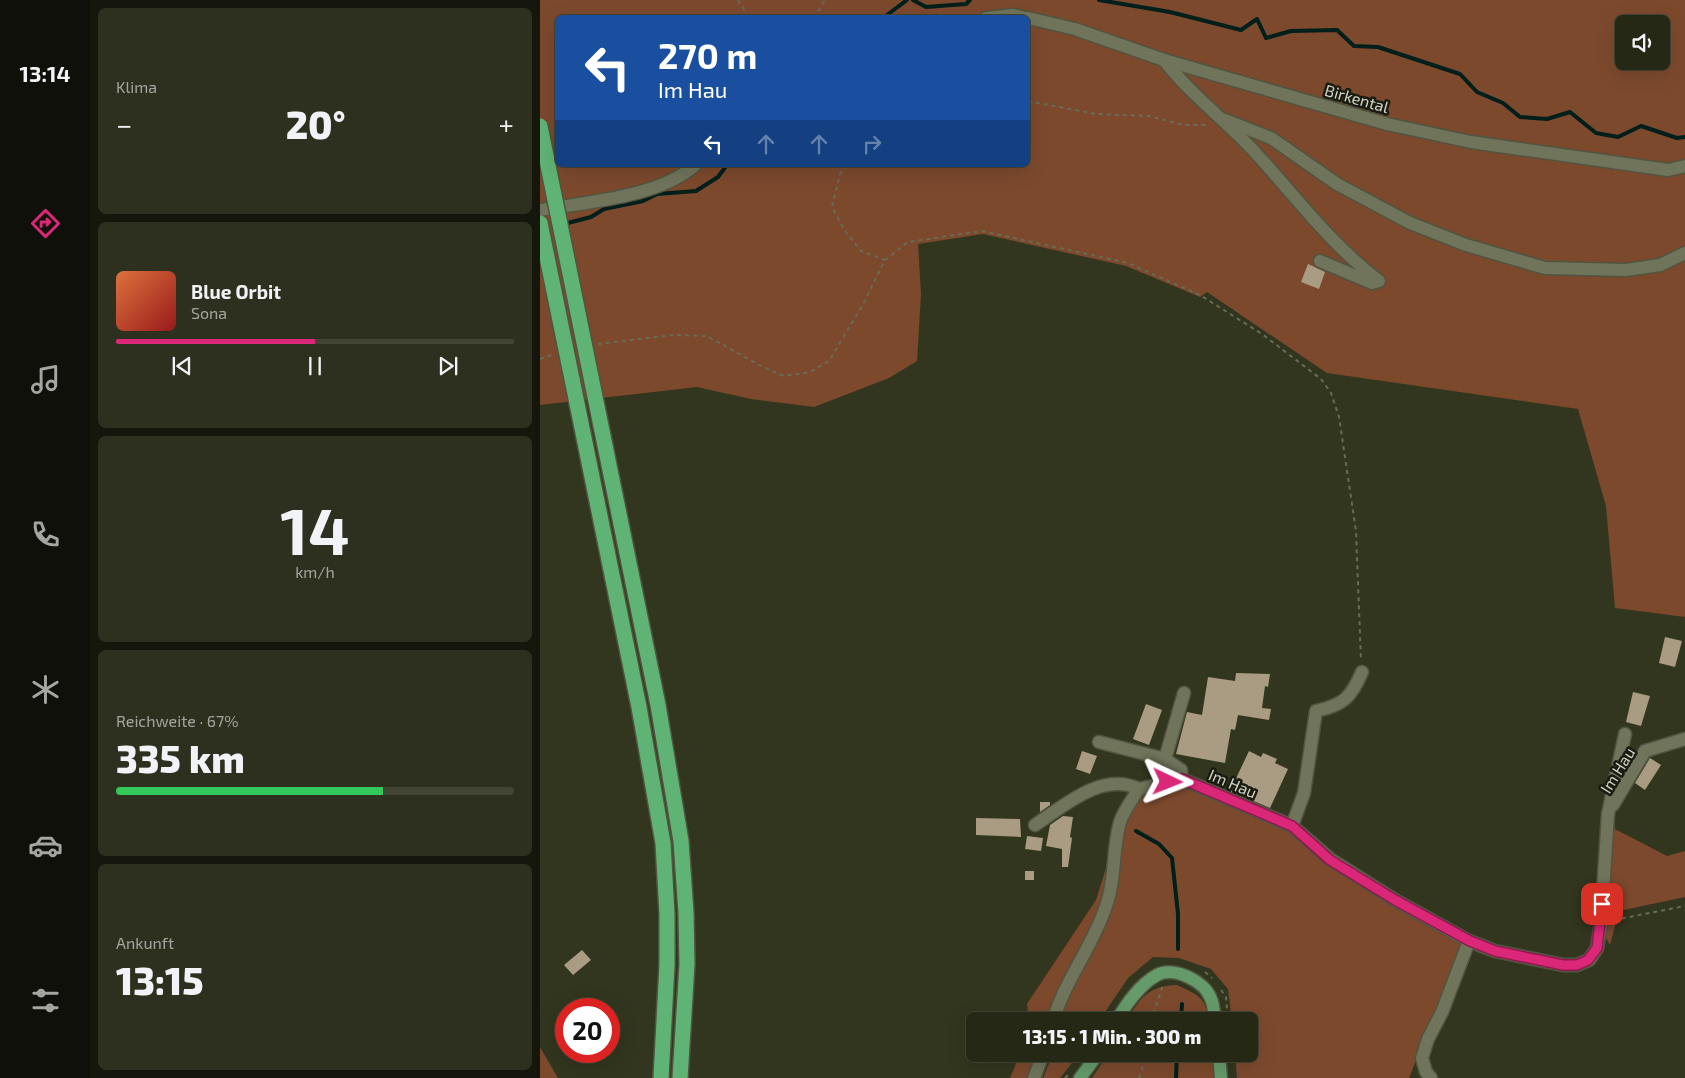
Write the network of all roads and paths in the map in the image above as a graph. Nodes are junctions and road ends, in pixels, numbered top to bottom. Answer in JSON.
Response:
{"nodes":[{"id":1,"x":738,"y":0,"type":"edge"},
{"id":2,"x":825,"y":0,"type":"edge"},
{"id":3,"x":747,"y":15,"type":"edge"},
{"id":4,"x":816,"y":15,"type":"edge"},
{"id":5,"x":1030,"y":19,"type":"edge"},
{"id":6,"x":1164,"y":60,"type":"junction"},
{"id":7,"x":1030,"y":101,"type":"edge"},
{"id":8,"x":1225,"y":120,"type":"junction"},
{"id":9,"x":540,"y":126,"type":"edge"},
{"id":10,"x":1685,"y":166,"type":"edge"},
{"id":11,"x":692,"y":167,"type":"edge"},
{"id":12,"x":845,"y":167,"type":"edge"},
{"id":13,"x":540,"y":210,"type":"edge"},
{"id":14,"x":540,"y":223,"type":"edge"},
{"id":15,"x":1685,"y":253,"type":"edge"},
{"id":16,"x":885,"y":260,"type":"junction"},
{"id":17,"x":1320,"y":261,"type":"dead end"},
{"id":18,"x":591,"y":344,"type":"dead end"},
{"id":19,"x":557,"y":354,"type":"dead end"},
{"id":20,"x":540,"y":358,"type":"edge"},
{"id":21,"x":1362,"y":672,"type":"joint"},
{"id":22,"x":1184,"y":693,"type":"dead end"},
{"id":23,"x":1625,"y":734,"type":"dead end"},
{"id":24,"x":1685,"y":739,"type":"edge"},
{"id":25,"x":1100,"y":742,"type":"dead end"},
{"id":26,"x":1165,"y":759,"type":"junction"},
{"id":27,"x":1182,"y":779,"type":"junction"},
{"id":28,"x":1139,"y":789,"type":"junction"},
{"id":29,"x":1608,"y":814,"type":"junction"},
{"id":30,"x":1035,"y":825,"type":"dead end"},
{"id":31,"x":1292,"y":826,"type":"junction"},
{"id":32,"x":1685,"y":906,"type":"edge"},
{"id":33,"x":1601,"y":923,"type":"junction"},
{"id":34,"x":1470,"y":941,"type":"junction"},
{"id":35,"x":1167,"y":973,"type":"junction"},
{"id":36,"x":1056,"y":1012,"type":"edge"},
{"id":37,"x":1123,"y":1012,"type":"edge"},
{"id":38,"x":1154,"y":1012,"type":"edge"},
{"id":39,"x":1214,"y":1012,"type":"edge"},
{"id":40,"x":1040,"y":1062,"type":"edge"},
{"id":41,"x":1092,"y":1062,"type":"edge"},
{"id":42,"x":1144,"y":1062,"type":"edge"},
{"id":43,"x":1220,"y":1062,"type":"edge"},
{"id":44,"x":660,"y":1078,"type":"edge"},
{"id":45,"x":680,"y":1078,"type":"edge"},
{"id":46,"x":1034,"y":1078,"type":"edge"},
{"id":47,"x":1080,"y":1078,"type":"edge"},
{"id":48,"x":1139,"y":1078,"type":"edge"},
{"id":49,"x":1221,"y":1078,"type":"edge"},
{"id":50,"x":1430,"y":1078,"type":"edge"}],
"edges":[{"from":1,"to":3,"type":"path"},
{"from":2,"to":4,"type":"path"},
{"from":5,"to":6,"type":"lane","name":"Birkental"},
{"from":6,"to":8,"type":"lane"},
{"from":6,"to":10,"type":"lane","name":"Birkental"},
{"from":7,"to":8,"type":"path"},
{"from":8,"to":15,"type":"lane"},
{"from":8,"to":17,"type":"lane"},
{"from":9,"to":45,"type":"highway","bridge":true},
{"from":11,"to":13,"type":"lane"},
{"from":12,"to":16,"type":"path"},
{"from":14,"to":44,"type":"highway","bridge":true},
{"from":16,"to":18,"type":"path"},
{"from":16,"to":21,"type":"path"},
{"from":19,"to":20,"type":"path"},
{"from":21,"to":31,"type":"lane"},
{"from":22,"to":26,"type":"lane"},
{"from":23,"to":29,"type":"lane","name":"Im Hau"},
{"from":24,"to":29,"type":"lane","name":"Im Hau"},
{"from":25,"to":26,"type":"lane"},
{"from":26,"to":27,"type":"lane"},
{"from":27,"to":28,"type":"lane","name":"Im Hau"},
{"from":27,"to":31,"type":"lane","name":"Im Hau"},
{"from":28,"to":30,"type":"lane"},
{"from":28,"to":36,"type":"lane"},
{"from":29,"to":33,"type":"lane","name":"Im Hau"},
{"from":31,"to":34,"type":"lane","name":"Im Hau"},
{"from":32,"to":33,"type":"path"},
{"from":33,"to":34,"type":"lane","name":"Im Hau"},
{"from":34,"to":50,"type":"lane"},
{"from":35,"to":37,"type":"main road"},
{"from":35,"to":38,"type":"path"},
{"from":35,"to":39,"type":"main road"},
{"from":40,"to":46,"type":"lane"},
{"from":41,"to":47,"type":"main road"},
{"from":42,"to":48,"type":"path"},
{"from":43,"to":49,"type":"main road"}]}
